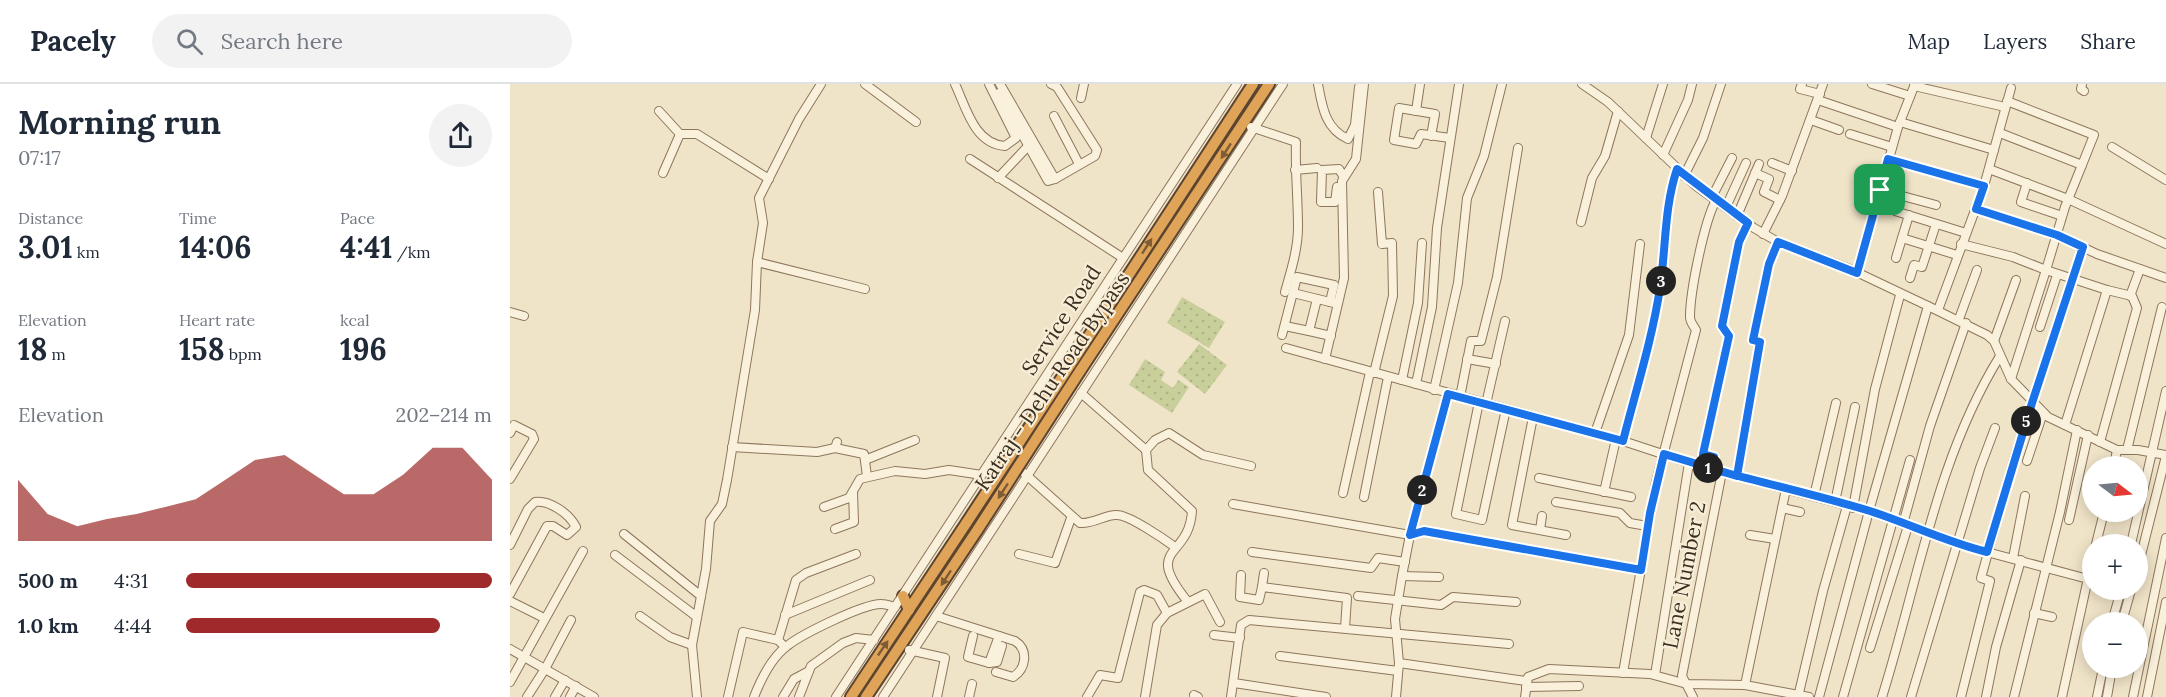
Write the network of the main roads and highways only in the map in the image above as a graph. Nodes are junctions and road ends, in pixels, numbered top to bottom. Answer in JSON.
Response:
{"nodes":[{"id":1,"x":1253,"y":84,"type":"edge"},
{"id":2,"x":1269,"y":84,"type":"edge"},
{"id":3,"x":1111,"y":327,"type":"junction"},
{"id":4,"x":1121,"y":333,"type":"road end"},
{"id":5,"x":903,"y":596,"type":"road end"},
{"id":6,"x":909,"y":610,"type":"junction"},
{"id":7,"x":851,"y":697,"type":"edge"},
{"id":8,"x":866,"y":697,"type":"edge"}],
"edges":[{"from":6,"to":1,"type":"highway","name":"Katraj - Dehu Road Bypass","one_way":true,"bridge":true},
{"from":2,"to":3,"type":"highway","name":"Katraj - Dehu Road Bypass","one_way":true},
{"from":3,"to":4,"type":"highway"},
{"from":3,"to":8,"type":"highway","name":"Katraj - Dehu Road Bypass","one_way":true,"bridge":true},
{"from":5,"to":6,"type":"highway"},
{"from":7,"to":6,"type":"highway","name":"Katraj - Dehu Road Bypass","one_way":true}]}
